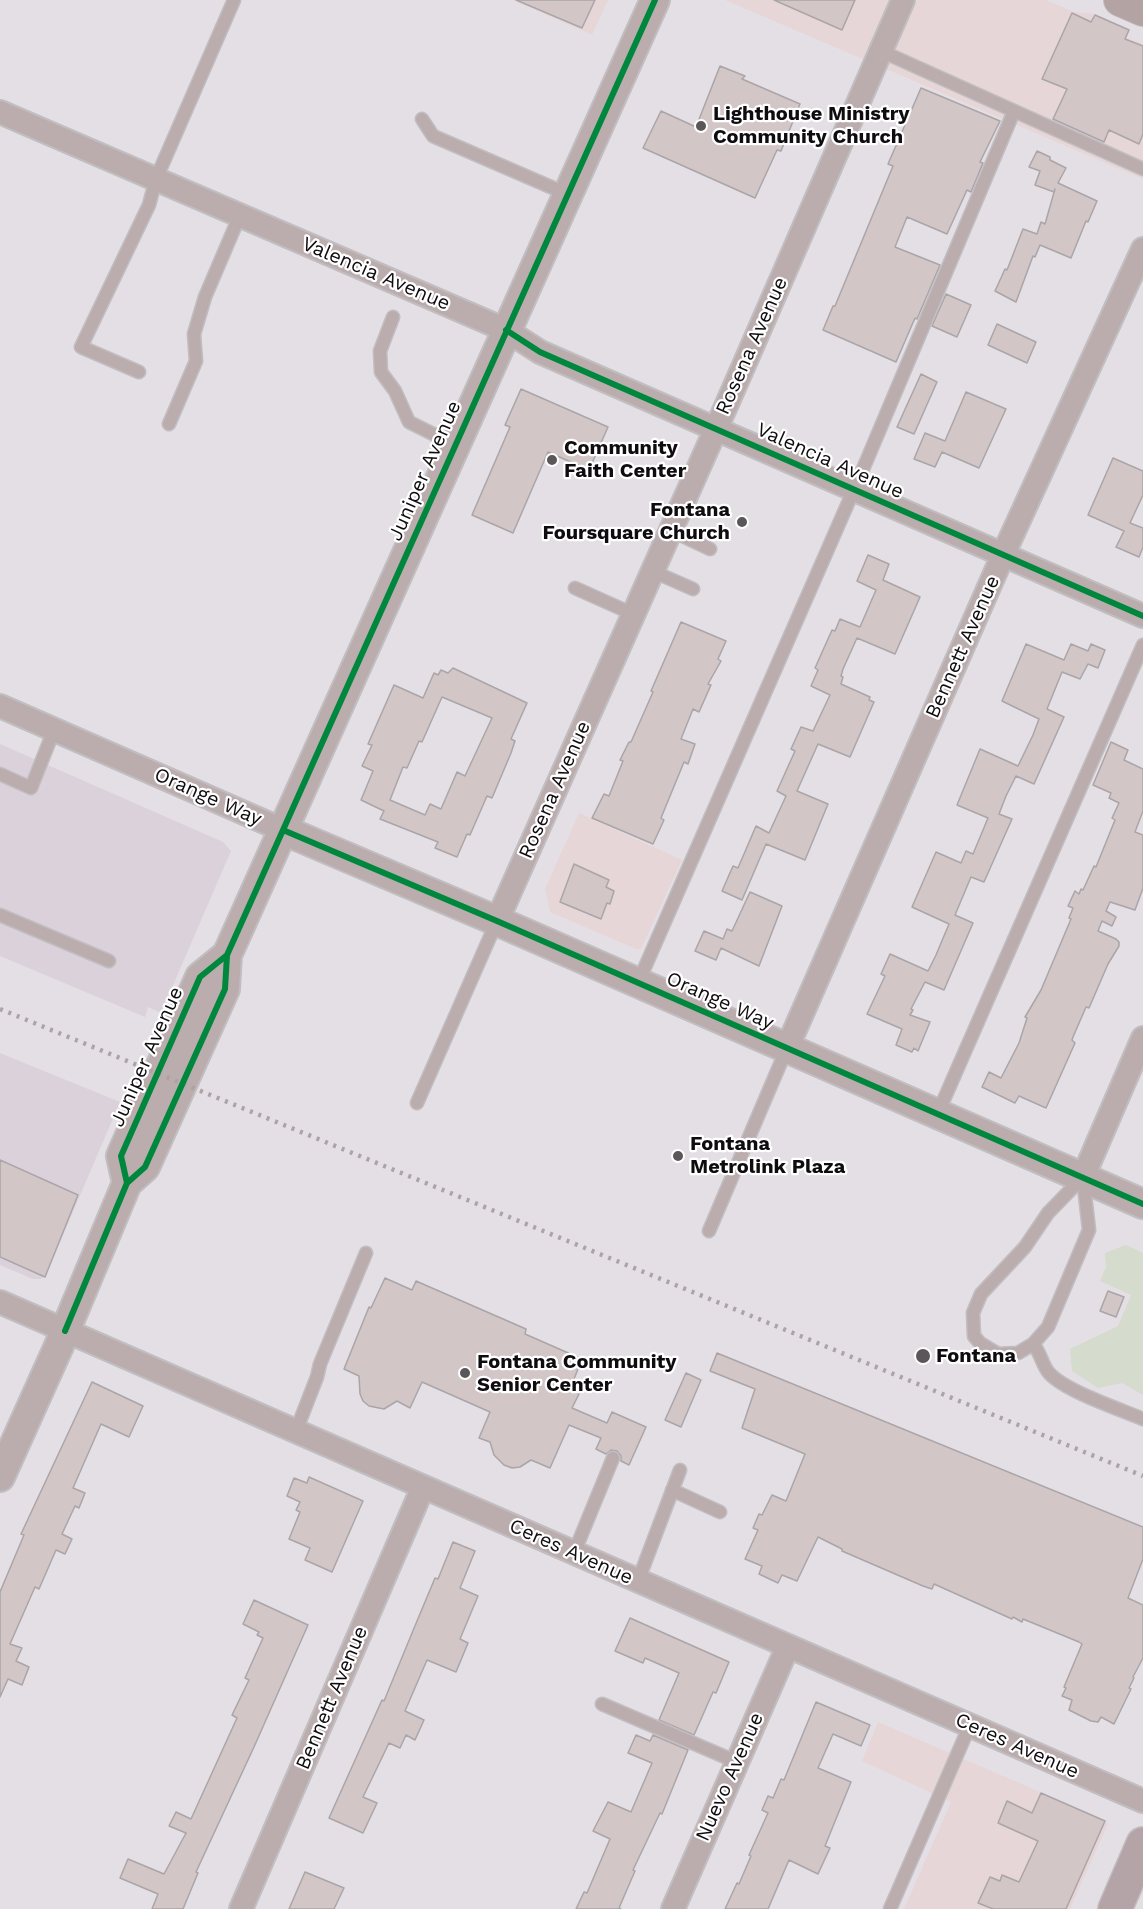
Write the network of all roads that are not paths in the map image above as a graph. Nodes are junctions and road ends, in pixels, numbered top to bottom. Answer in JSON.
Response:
{"nodes":[{"id":1,"x":234,"y":0,"type":"edge"},
{"id":2,"x":655,"y":0,"type":"edge"},
{"id":3,"x":903,"y":0,"type":"edge"},
{"id":4,"x":1120,"y":0,"type":"edge"},
{"id":5,"x":1143,"y":10,"type":"edge"},
{"id":6,"x":881,"y":51,"type":"junction"},
{"id":7,"x":1014,"y":111,"type":"junction"},
{"id":8,"x":0,"y":112,"type":"edge"},
{"id":9,"x":422,"y":119,"type":"dead end"},
{"id":10,"x":1143,"y":169,"type":"edge"},
{"id":11,"x":156,"y":179,"type":"junction"},
{"id":12,"x":567,"y":194,"type":"junction"},
{"id":13,"x":240,"y":215,"type":"junction"},
{"id":14,"x":1143,"y":249,"type":"edge"},
{"id":15,"x":393,"y":317,"type":"dead end"},
{"id":16,"x":506,"y":330,"type":"junction"},
{"id":17,"x":139,"y":372,"type":"dead end"},
{"id":18,"x":169,"y":424,"type":"dead end"},
{"id":19,"x":715,"y":429,"type":"junction"},
{"id":20,"x":455,"y":446,"type":"junction"},
{"id":21,"x":854,"y":490,"type":"junction"},
{"id":22,"x":670,"y":530,"type":"junction"},
{"id":23,"x":710,"y":549,"type":"dead end"},
{"id":24,"x":1004,"y":555,"type":"junction"},
{"id":25,"x":652,"y":571,"type":"junction"},
{"id":26,"x":575,"y":588,"type":"dead end"},
{"id":27,"x":693,"y":589,"type":"dead end"},
{"id":28,"x":633,"y":614,"type":"junction"},
{"id":29,"x":1143,"y":616,"type":"edge"},
{"id":30,"x":1143,"y":645,"type":"edge"},
{"id":31,"x":0,"y":706,"type":"edge"},
{"id":32,"x":54,"y":730,"type":"junction"},
{"id":33,"x":0,"y":774,"type":"edge"},
{"id":34,"x":283,"y":830,"type":"junction"},
{"id":35,"x":0,"y":915,"type":"edge"},
{"id":36,"x":497,"y":921,"type":"junction"},
{"id":37,"x":108,"y":961,"type":"dead end"},
{"id":38,"x":638,"y":983,"type":"junction"},
{"id":39,"x":1143,"y":1038,"type":"edge"},
{"id":40,"x":787,"y":1048,"type":"junction"},
{"id":41,"x":417,"y":1103,"type":"dead end"},
{"id":42,"x":938,"y":1113,"type":"junction"},
{"id":43,"x":1083,"y":1177,"type":"junction"},
{"id":44,"x":1143,"y":1204,"type":"edge"},
{"id":45,"x":708,"y":1231,"type":"dead end"},
{"id":46,"x":366,"y":1253,"type":"dead end"},
{"id":47,"x":0,"y":1302,"type":"edge"},
{"id":48,"x":65,"y":1331,"type":"junction"},
{"id":49,"x":1033,"y":1344,"type":"junction"},
{"id":50,"x":1143,"y":1419,"type":"edge"},
{"id":51,"x":296,"y":1431,"type":"junction"},
{"id":52,"x":613,"y":1458,"type":"dead end"},
{"id":53,"x":680,"y":1470,"type":"dead end"},
{"id":54,"x":0,"y":1477,"type":"edge"},
{"id":55,"x":423,"y":1486,"type":"junction"},
{"id":56,"x":672,"y":1490,"type":"junction"},
{"id":57,"x":720,"y":1512,"type":"dead end"},
{"id":58,"x":574,"y":1553,"type":"junction"},
{"id":59,"x":638,"y":1581,"type":"junction"},
{"id":60,"x":788,"y":1646,"type":"junction"},
{"id":61,"x":602,"y":1704,"type":"dead end"},
{"id":62,"x":969,"y":1725,"type":"junction"},
{"id":63,"x":737,"y":1762,"type":"junction"},
{"id":64,"x":1143,"y":1801,"type":"edge"},
{"id":65,"x":1143,"y":1844,"type":"edge"},
{"id":66,"x":241,"y":1909,"type":"edge"},
{"id":67,"x":673,"y":1909,"type":"edge"},
{"id":68,"x":890,"y":1909,"type":"edge"},
{"id":69,"x":1115,"y":1909,"type":"edge"}],
"edges":[{"from":1,"to":11,"type":"lane"},
{"from":2,"to":12,"type":"street","name":"Juniper Avenue"},
{"from":3,"to":6,"type":"street","name":"Rosena Avenue"},
{"from":4,"to":5,"type":"main road"},
{"from":6,"to":7,"type":"lane"},
{"from":6,"to":19,"type":"street","name":"Rosena Avenue"},
{"from":7,"to":10,"type":"lane"},
{"from":7,"to":21,"type":"lane"},
{"from":8,"to":11,"type":"street","name":"Valencia Avenue"},
{"from":9,"to":12,"type":"lane"},
{"from":11,"to":13,"type":"street","name":"Valencia Avenue"},
{"from":11,"to":17,"type":"lane"},
{"from":12,"to":16,"type":"street","name":"Juniper Avenue"},
{"from":13,"to":16,"type":"street","name":"Valencia Avenue"},
{"from":13,"to":18,"type":"lane"},
{"from":14,"to":24,"type":"street","name":"Bennett Avenue"},
{"from":15,"to":20,"type":"lane"},
{"from":16,"to":19,"type":"street","name":"Valencia Avenue"},
{"from":16,"to":20,"type":"street","name":"Juniper Avenue"},
{"from":19,"to":21,"type":"street","name":"Valencia Avenue"},
{"from":19,"to":22,"type":"street","name":"Rosena Avenue"},
{"from":20,"to":34,"type":"street","name":"Juniper Avenue"},
{"from":21,"to":24,"type":"street","name":"Valencia Avenue"},
{"from":21,"to":38,"type":"lane"},
{"from":22,"to":23,"type":"lane"},
{"from":22,"to":25,"type":"street","name":"Rosena Avenue"},
{"from":24,"to":29,"type":"street","name":"Valencia Avenue"},
{"from":24,"to":40,"type":"street","name":"Bennett Avenue"},
{"from":25,"to":27,"type":"lane"},
{"from":25,"to":28,"type":"street","name":"Rosena Avenue"},
{"from":26,"to":28,"type":"lane"},
{"from":28,"to":36,"type":"street","name":"Rosena Avenue"},
{"from":30,"to":42,"type":"lane"},
{"from":31,"to":32,"type":"street","name":"Orange Way"},
{"from":32,"to":33,"type":"lane"},
{"from":32,"to":34,"type":"street","name":"Orange Way"},
{"from":34,"to":36,"type":"street","name":"Orange Way"},
{"from":34,"to":48,"type":"street","name":"Juniper Avenue"},
{"from":35,"to":37,"type":"lane"},
{"from":36,"to":38,"type":"street","name":"Orange Way"},
{"from":36,"to":41,"type":"lane"},
{"from":38,"to":40,"type":"street","name":"Orange Way"},
{"from":39,"to":43,"type":"street"},
{"from":40,"to":42,"type":"street","name":"Orange Way"},
{"from":40,"to":45,"type":"lane"},
{"from":42,"to":43,"type":"street","name":"Orange Way"},
{"from":43,"to":44,"type":"street","name":"Orange Way"},
{"from":43,"to":49,"type":"lane"},
{"from":43,"to":49,"type":"lane"},
{"from":46,"to":51,"type":"lane"},
{"from":47,"to":48,"type":"street","name":"Ceres Avenue"},
{"from":48,"to":51,"type":"street","name":"Ceres Avenue"},
{"from":48,"to":54,"type":"street","name":"Juniper Avenue"},
{"from":49,"to":50,"type":"lane"},
{"from":51,"to":55,"type":"street","name":"Ceres Avenue"},
{"from":52,"to":58,"type":"lane"},
{"from":53,"to":56,"type":"lane"},
{"from":55,"to":58,"type":"street","name":"Ceres Avenue"},
{"from":55,"to":66,"type":"street","name":"Bennett Avenue"},
{"from":56,"to":57,"type":"lane"},
{"from":56,"to":59,"type":"lane"},
{"from":58,"to":59,"type":"street","name":"Ceres Avenue"},
{"from":59,"to":60,"type":"street","name":"Ceres Avenue"},
{"from":60,"to":62,"type":"street","name":"Ceres Avenue"},
{"from":60,"to":63,"type":"street","name":"Nuevo Avenue"},
{"from":61,"to":63,"type":"lane"},
{"from":62,"to":64,"type":"street","name":"Ceres Avenue"},
{"from":62,"to":68,"type":"lane"},
{"from":63,"to":67,"type":"street","name":"Nuevo Avenue"},
{"from":65,"to":69,"type":"main road"}]}
